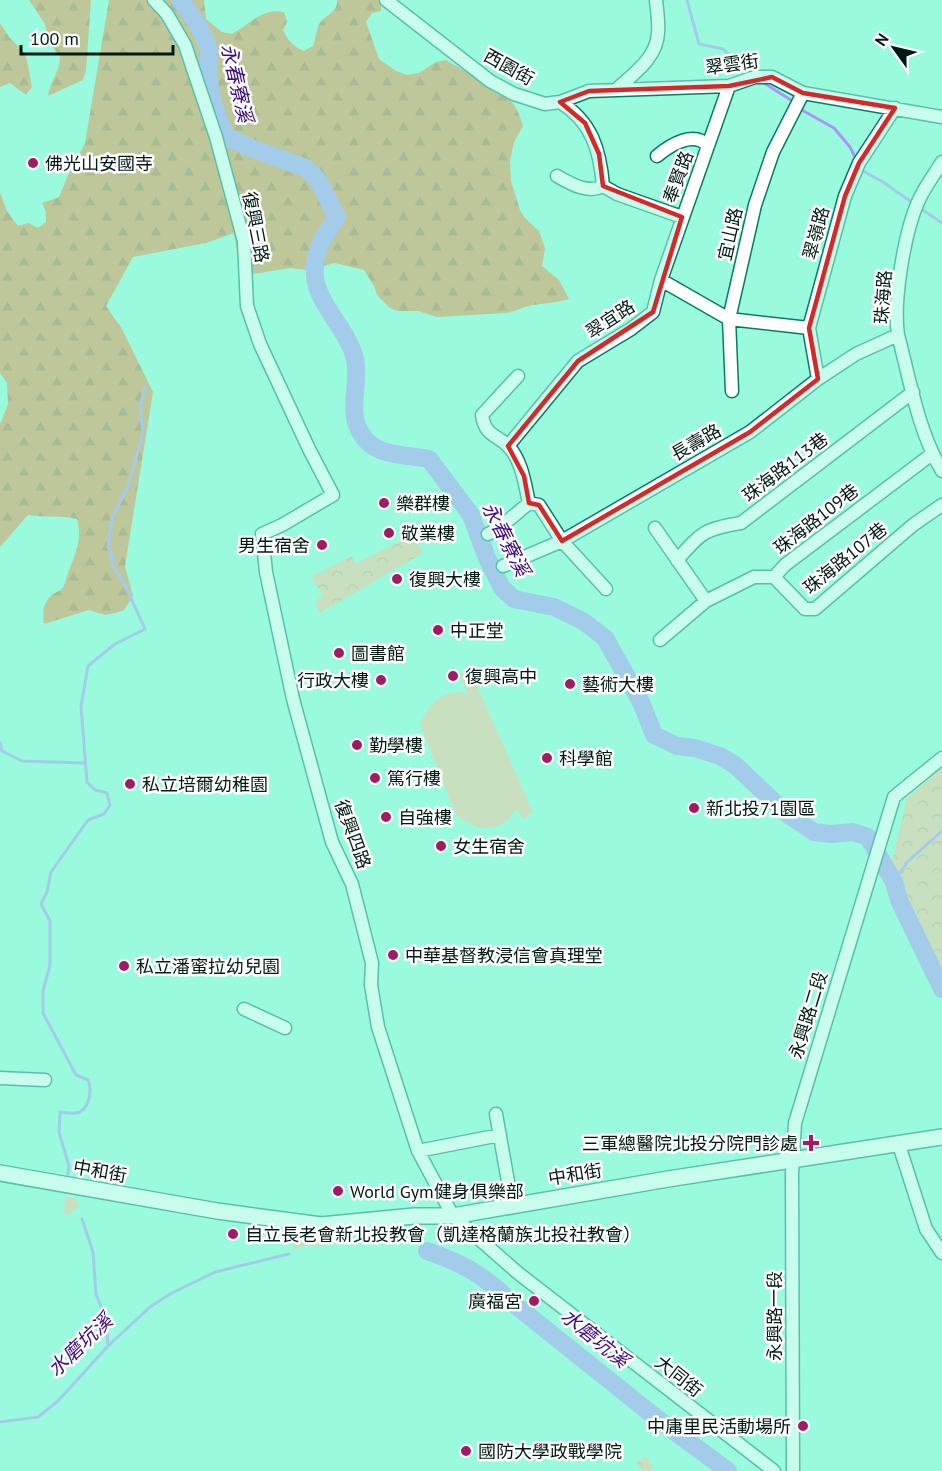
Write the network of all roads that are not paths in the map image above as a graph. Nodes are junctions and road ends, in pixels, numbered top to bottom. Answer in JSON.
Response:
{"nodes":[{"id":1,"x":154,"y":0,"type":"edge"},
{"id":2,"x":386,"y":0,"type":"edge"},
{"id":3,"x":656,"y":0,"type":"edge"},
{"id":4,"x":729,"y":86,"type":"junction"},
{"id":5,"x":617,"y":89,"type":"junction"},
{"id":6,"x":803,"y":93,"type":"junction"},
{"id":7,"x":560,"y":102,"type":"junction"},
{"id":8,"x":895,"y":108,"type":"junction"},
{"id":9,"x":942,"y":117,"type":"edge"},
{"id":10,"x":708,"y":146,"type":"junction"},
{"id":11,"x":657,"y":156,"type":"dead end"},
{"id":12,"x":942,"y":162,"type":"edge"},
{"id":13,"x":557,"y":176,"type":"dead end"},
{"id":14,"x":603,"y":186,"type":"junction"},
{"id":15,"x":682,"y":217,"type":"junction"},
{"id":16,"x":661,"y":280,"type":"junction"},
{"id":17,"x":729,"y":319,"type":"junction"},
{"id":18,"x":809,"y":328,"type":"junction"},
{"id":19,"x":898,"y":335,"type":"junction"},
{"id":20,"x":518,"y":376,"type":"dead end"},
{"id":21,"x":818,"y":379,"type":"junction"},
{"id":22,"x":732,"y":392,"type":"dead end"},
{"id":23,"x":913,"y":392,"type":"junction"},
{"id":24,"x":508,"y":446,"type":"junction"},
{"id":25,"x":932,"y":454,"type":"junction"},
{"id":26,"x":942,"y":471,"type":"edge"},
{"id":27,"x":333,"y":495,"type":"joint"},
{"id":28,"x":529,"y":504,"type":"junction"},
{"id":29,"x":942,"y":505,"type":"edge"},
{"id":30,"x":655,"y":528,"type":"dead end"},
{"id":31,"x":488,"y":534,"type":"dead end"},
{"id":32,"x":562,"y":541,"type":"junction"},
{"id":33,"x":677,"y":560,"type":"junction"},
{"id":34,"x":503,"y":566,"type":"dead end"},
{"id":35,"x":774,"y":577,"type":"junction"},
{"id":36,"x":606,"y":589,"type":"dead end"},
{"id":37,"x":706,"y":601,"type":"junction"},
{"id":38,"x":660,"y":640,"type":"dead end"},
{"id":39,"x":942,"y":758,"type":"edge"},
{"id":40,"x":244,"y":1009,"type":"dead end"},
{"id":41,"x":285,"y":1028,"type":"dead end"},
{"id":42,"x":0,"y":1078,"type":"edge"},
{"id":43,"x":45,"y":1080,"type":"dead end"},
{"id":44,"x":496,"y":1114,"type":"dead end"},
{"id":45,"x":500,"y":1135,"type":"junction"},
{"id":46,"x":942,"y":1137,"type":"edge"},
{"id":47,"x":898,"y":1145,"type":"junction"},
{"id":48,"x":418,"y":1151,"type":"junction"},
{"id":49,"x":792,"y":1160,"type":"junction"},
{"id":50,"x":0,"y":1173,"type":"edge"},
{"id":51,"x":512,"y":1204,"type":"junction"},
{"id":52,"x":453,"y":1216,"type":"junction"},
{"id":53,"x":942,"y":1253,"type":"edge"},
{"id":54,"x":774,"y":1471,"type":"edge"},
{"id":55,"x":793,"y":1471,"type":"edge"}],
"edges":[{"from":1,"to":27,"type":"street","name":"復興三路"},
{"from":2,"to":7,"type":"street","name":"西園街"},
{"from":3,"to":5,"type":"street"},
{"from":4,"to":5,"type":"street","name":"翠雲街"},
{"from":4,"to":6,"type":"street","name":"翠雲街"},
{"from":4,"to":10,"type":"street","name":"奉賢路"},
{"from":5,"to":7,"type":"street","name":"翠雲街"},
{"from":6,"to":8,"type":"street","name":"翠雲街"},
{"from":6,"to":17,"type":"street","name":"宜山路"},
{"from":7,"to":14,"type":"street"},
{"from":8,"to":9,"type":"street","name":"翠雲街"},
{"from":8,"to":18,"type":"street","name":"翠嶺路"},
{"from":10,"to":11,"type":"street"},
{"from":10,"to":15,"type":"street","name":"奉賢路"},
{"from":12,"to":19,"type":"street","name":"珠海路"},
{"from":13,"to":14,"type":"street"},
{"from":14,"to":15,"type":"street"},
{"from":15,"to":16,"type":"street","name":"奉賢路"},
{"from":16,"to":17,"type":"street"},
{"from":16,"to":24,"type":"street","name":"翠宜路"},
{"from":17,"to":18,"type":"street"},
{"from":17,"to":22,"type":"street","name":"宜山路"},
{"from":18,"to":21,"type":"street","name":"翠嶺路"},
{"from":19,"to":21,"type":"street","name":"長壽路"},
{"from":19,"to":23,"type":"street","name":"珠海路"},
{"from":20,"to":24,"type":"street"},
{"from":21,"to":32,"type":"street","name":"長壽路"},
{"from":23,"to":25,"type":"street","name":"珠海路"},
{"from":23,"to":33,"type":"street","name":"珠海路113巷"},
{"from":24,"to":28,"type":"street"},
{"from":25,"to":26,"type":"street","name":"珠海路"},
{"from":25,"to":35,"type":"street","name":"珠海路109巷"},
{"from":27,"to":48,"type":"street","name":"復興四路"},
{"from":28,"to":31,"type":"street"},
{"from":28,"to":32,"type":"street"},
{"from":29,"to":35,"type":"street","name":"珠海路107巷"},
{"from":30,"to":33,"type":"street"},
{"from":32,"to":34,"type":"street","name":"長壽路"},
{"from":32,"to":36,"type":"street"},
{"from":33,"to":37,"type":"street"},
{"from":35,"to":37,"type":"street","name":"珠海路109巷"},
{"from":37,"to":38,"type":"street","name":"珠海路109巷"},
{"from":39,"to":49,"type":"street","name":"永興路二段"},
{"from":40,"to":41,"type":"street"},
{"from":42,"to":43,"type":"street"},
{"from":44,"to":45,"type":"street"},
{"from":45,"to":48,"type":"street"},
{"from":45,"to":51,"type":"street"},
{"from":46,"to":47,"type":"street","name":"中和街"},
{"from":47,"to":49,"type":"street","name":"中和街"},
{"from":47,"to":53,"type":"street"},
{"from":48,"to":52,"type":"street","name":"復興四路"},
{"from":49,"to":51,"type":"street","name":"中和街"},
{"from":49,"to":55,"type":"street","name":"永興路一段"},
{"from":50,"to":52,"type":"street","name":"中和街"},
{"from":51,"to":52,"type":"street","name":"中和街"},
{"from":52,"to":54,"type":"street","name":"大同街"}]}
